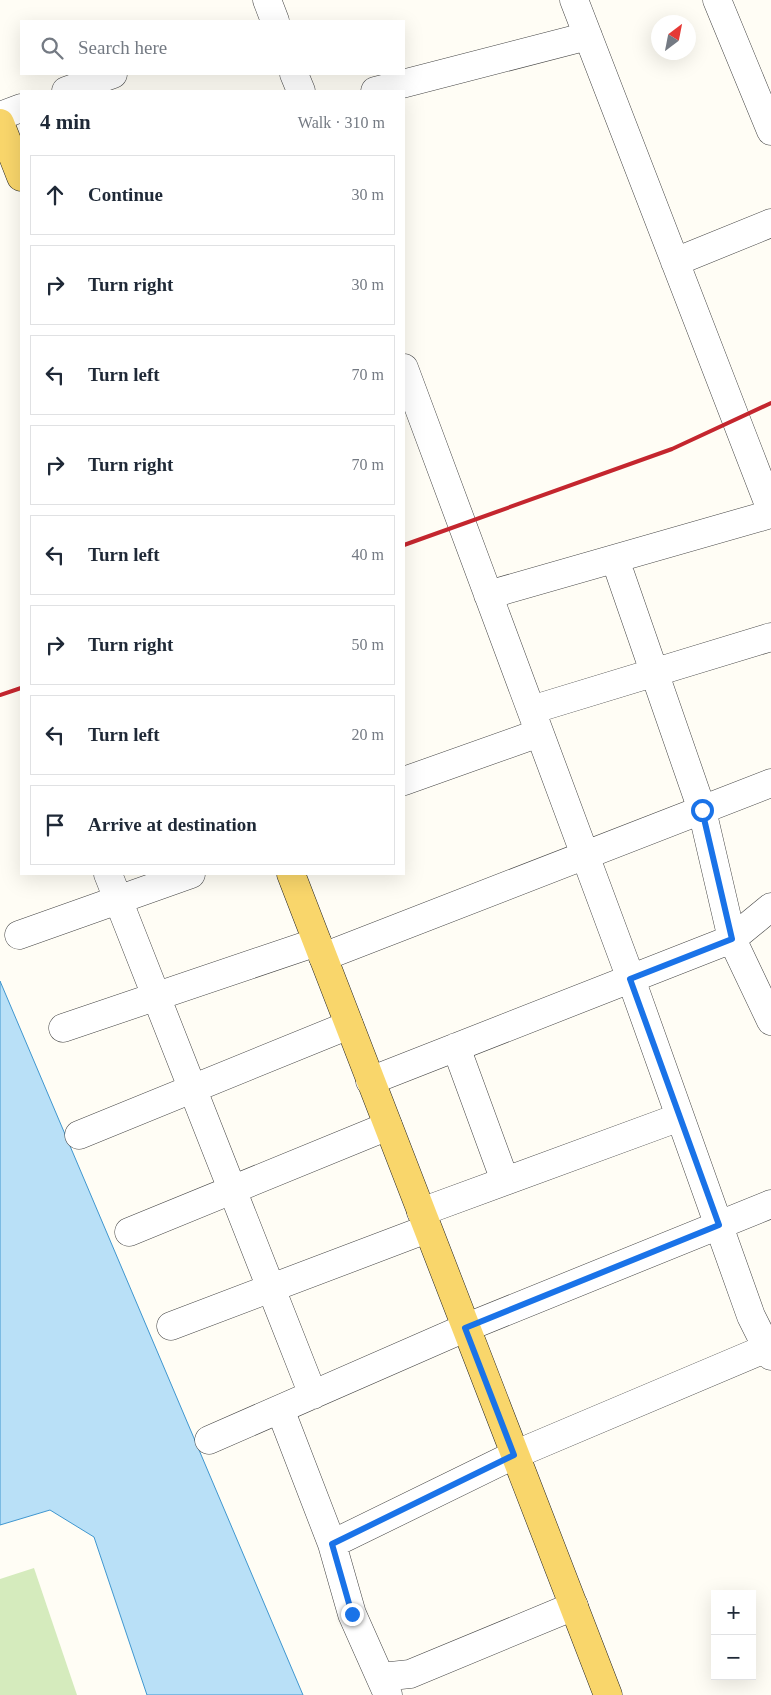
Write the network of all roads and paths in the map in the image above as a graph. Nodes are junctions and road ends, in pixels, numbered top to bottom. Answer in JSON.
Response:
{"nodes":[{"id":1,"x":574,"y":0,"type":"edge"},
{"id":2,"x":717,"y":0,"type":"edge"},
{"id":3,"x":588,"y":36,"type":"junction"},
{"id":4,"x":110,"y":75,"type":"edge"},
{"id":5,"x":294,"y":75,"type":"edge"},
{"id":6,"x":69,"y":90,"type":"edge"},
{"id":7,"x":301,"y":90,"type":"edge"},
{"id":8,"x":379,"y":90,"type":"edge"},
{"id":9,"x":20,"y":108,"type":"edge"},
{"id":10,"x":0,"y":116,"type":"edge"},
{"id":11,"x":0,"y":123,"type":"edge"},
{"id":12,"x":771,"y":131,"type":"edge"},
{"id":13,"x":20,"y":174,"type":"edge"},
{"id":14,"x":771,"y":222,"type":"edge"},
{"id":15,"x":675,"y":262,"type":"junction"},
{"id":16,"x":405,"y":371,"type":"edge"},
{"id":17,"x":771,"y":510,"type":"edge"},
{"id":18,"x":771,"y":514,"type":"edge"},
{"id":19,"x":615,"y":559,"type":"junction"},
{"id":20,"x":488,"y":595,"type":"junction"},
{"id":21,"x":771,"y":638,"type":"edge"},
{"id":22,"x":654,"y":673,"type":"junction"},
{"id":23,"x":535,"y":722,"type":"junction"},
{"id":24,"x":405,"y":781,"type":"edge"},
{"id":25,"x":771,"y":783,"type":"edge"},
{"id":26,"x":702,"y":810,"type":"junction"},
{"id":27,"x":585,"y":855,"type":"junction"},
{"id":28,"x":108,"y":875,"type":"edge"},
{"id":29,"x":188,"y":875,"type":"edge"},
{"id":30,"x":291,"y":875,"type":"edge"},
{"id":31,"x":118,"y":900,"type":"junction"},
{"id":32,"x":771,"y":907,"type":"edge"},
{"id":33,"x":19,"y":936,"type":"dead end"},
{"id":34,"x":732,"y":939,"type":"junction"},
{"id":35,"x":320,"y":949,"type":"junction"},
{"id":36,"x":630,"y":979,"type":"junction"},
{"id":37,"x":156,"y":997,"type":"junction"},
{"id":38,"x":771,"y":1021,"type":"edge"},
{"id":39,"x":349,"y":1025,"type":"junction"},
{"id":40,"x":64,"y":1028,"type":"dead end"},
{"id":41,"x":456,"y":1048,"type":"junction"},
{"id":42,"x":370,"y":1081,"type":"junction"},
{"id":43,"x":192,"y":1088,"type":"junction"},
{"id":44,"x":680,"y":1116,"type":"junction"},
{"id":45,"x":388,"y":1126,"type":"junction"},
{"id":46,"x":79,"y":1135,"type":"dead end"},
{"id":47,"x":505,"y":1181,"type":"junction"},
{"id":48,"x":232,"y":1190,"type":"junction"},
{"id":49,"x":771,"y":1204,"type":"edge"},
{"id":50,"x":424,"y":1220,"type":"junction"},
{"id":51,"x":719,"y":1225,"type":"junction"},
{"id":52,"x":129,"y":1232,"type":"dead end"},
{"id":53,"x":271,"y":1288,"type":"junction"},
{"id":54,"x":170,"y":1326,"type":"dead end"},
{"id":55,"x":465,"y":1328,"type":"junction"},
{"id":56,"x":769,"y":1352,"type":"edge"},
{"id":57,"x":312,"y":1394,"type":"junction"},
{"id":58,"x":280,"y":1409,"type":"junction"},
{"id":59,"x":209,"y":1440,"type":"dead end"},
{"id":60,"x":514,"y":1455,"type":"junction"},
{"id":61,"x":332,"y":1544,"type":"junction"},
{"id":62,"x":574,"y":1606,"type":"junction"},
{"id":63,"x":384,"y":1686,"type":"edge"},
{"id":64,"x":608,"y":1695,"type":"edge"}],
"edges":[{"from":1,"to":3,"type":"street"},
{"from":2,"to":12,"type":"street"},
{"from":3,"to":8,"type":"street"},
{"from":3,"to":15,"type":"street"},
{"from":4,"to":6,"type":"street"},
{"from":5,"to":7,"type":"street"},
{"from":9,"to":10,"type":"street"},
{"from":11,"to":13,"type":"main road"},
{"from":14,"to":15,"type":"street"},
{"from":15,"to":17,"type":"street"},
{"from":16,"to":20,"type":"street"},
{"from":18,"to":19,"type":"street"},
{"from":19,"to":20,"type":"street"},
{"from":19,"to":22,"type":"street"},
{"from":20,"to":23,"type":"street"},
{"from":21,"to":22,"type":"street"},
{"from":22,"to":23,"type":"street"},
{"from":22,"to":26,"type":"street"},
{"from":23,"to":24,"type":"street"},
{"from":23,"to":27,"type":"street"},
{"from":25,"to":26,"type":"street"},
{"from":26,"to":27,"type":"street"},
{"from":26,"to":34,"type":"street"},
{"from":27,"to":35,"type":"street"},
{"from":27,"to":36,"type":"street"},
{"from":28,"to":31,"type":"street"},
{"from":29,"to":31,"type":"street"},
{"from":30,"to":35,"type":"main road"},
{"from":31,"to":33,"type":"street"},
{"from":31,"to":37,"type":"street"},
{"from":32,"to":34,"type":"street"},
{"from":34,"to":36,"type":"street"},
{"from":34,"to":38,"type":"street"},
{"from":35,"to":37,"type":"street"},
{"from":35,"to":39,"type":"main road"},
{"from":36,"to":41,"type":"street"},
{"from":36,"to":44,"type":"street"},
{"from":37,"to":40,"type":"street"},
{"from":37,"to":43,"type":"street"},
{"from":39,"to":42,"type":"main road"},
{"from":39,"to":43,"type":"street"},
{"from":41,"to":42,"type":"street"},
{"from":41,"to":47,"type":"street"},
{"from":42,"to":45,"type":"main road"},
{"from":43,"to":46,"type":"street"},
{"from":43,"to":48,"type":"street"},
{"from":44,"to":47,"type":"street"},
{"from":44,"to":51,"type":"street"},
{"from":45,"to":48,"type":"street"},
{"from":45,"to":50,"type":"main road"},
{"from":47,"to":50,"type":"street"},
{"from":48,"to":52,"type":"street"},
{"from":48,"to":53,"type":"street"},
{"from":49,"to":51,"type":"street"},
{"from":50,"to":53,"type":"street"},
{"from":50,"to":55,"type":"main road"},
{"from":51,"to":55,"type":"street"},
{"from":51,"to":56,"type":"street"},
{"from":53,"to":54,"type":"street"},
{"from":53,"to":57,"type":"street"},
{"from":55,"to":57,"type":"street"},
{"from":55,"to":60,"type":"main road"},
{"from":56,"to":60,"type":"street"},
{"from":57,"to":58,"type":"street"},
{"from":58,"to":59,"type":"street"},
{"from":58,"to":61,"type":"street"},
{"from":60,"to":61,"type":"street"},
{"from":60,"to":62,"type":"main road"},
{"from":61,"to":63,"type":"street"},
{"from":62,"to":63,"type":"street"},
{"from":62,"to":64,"type":"main road"}]}
